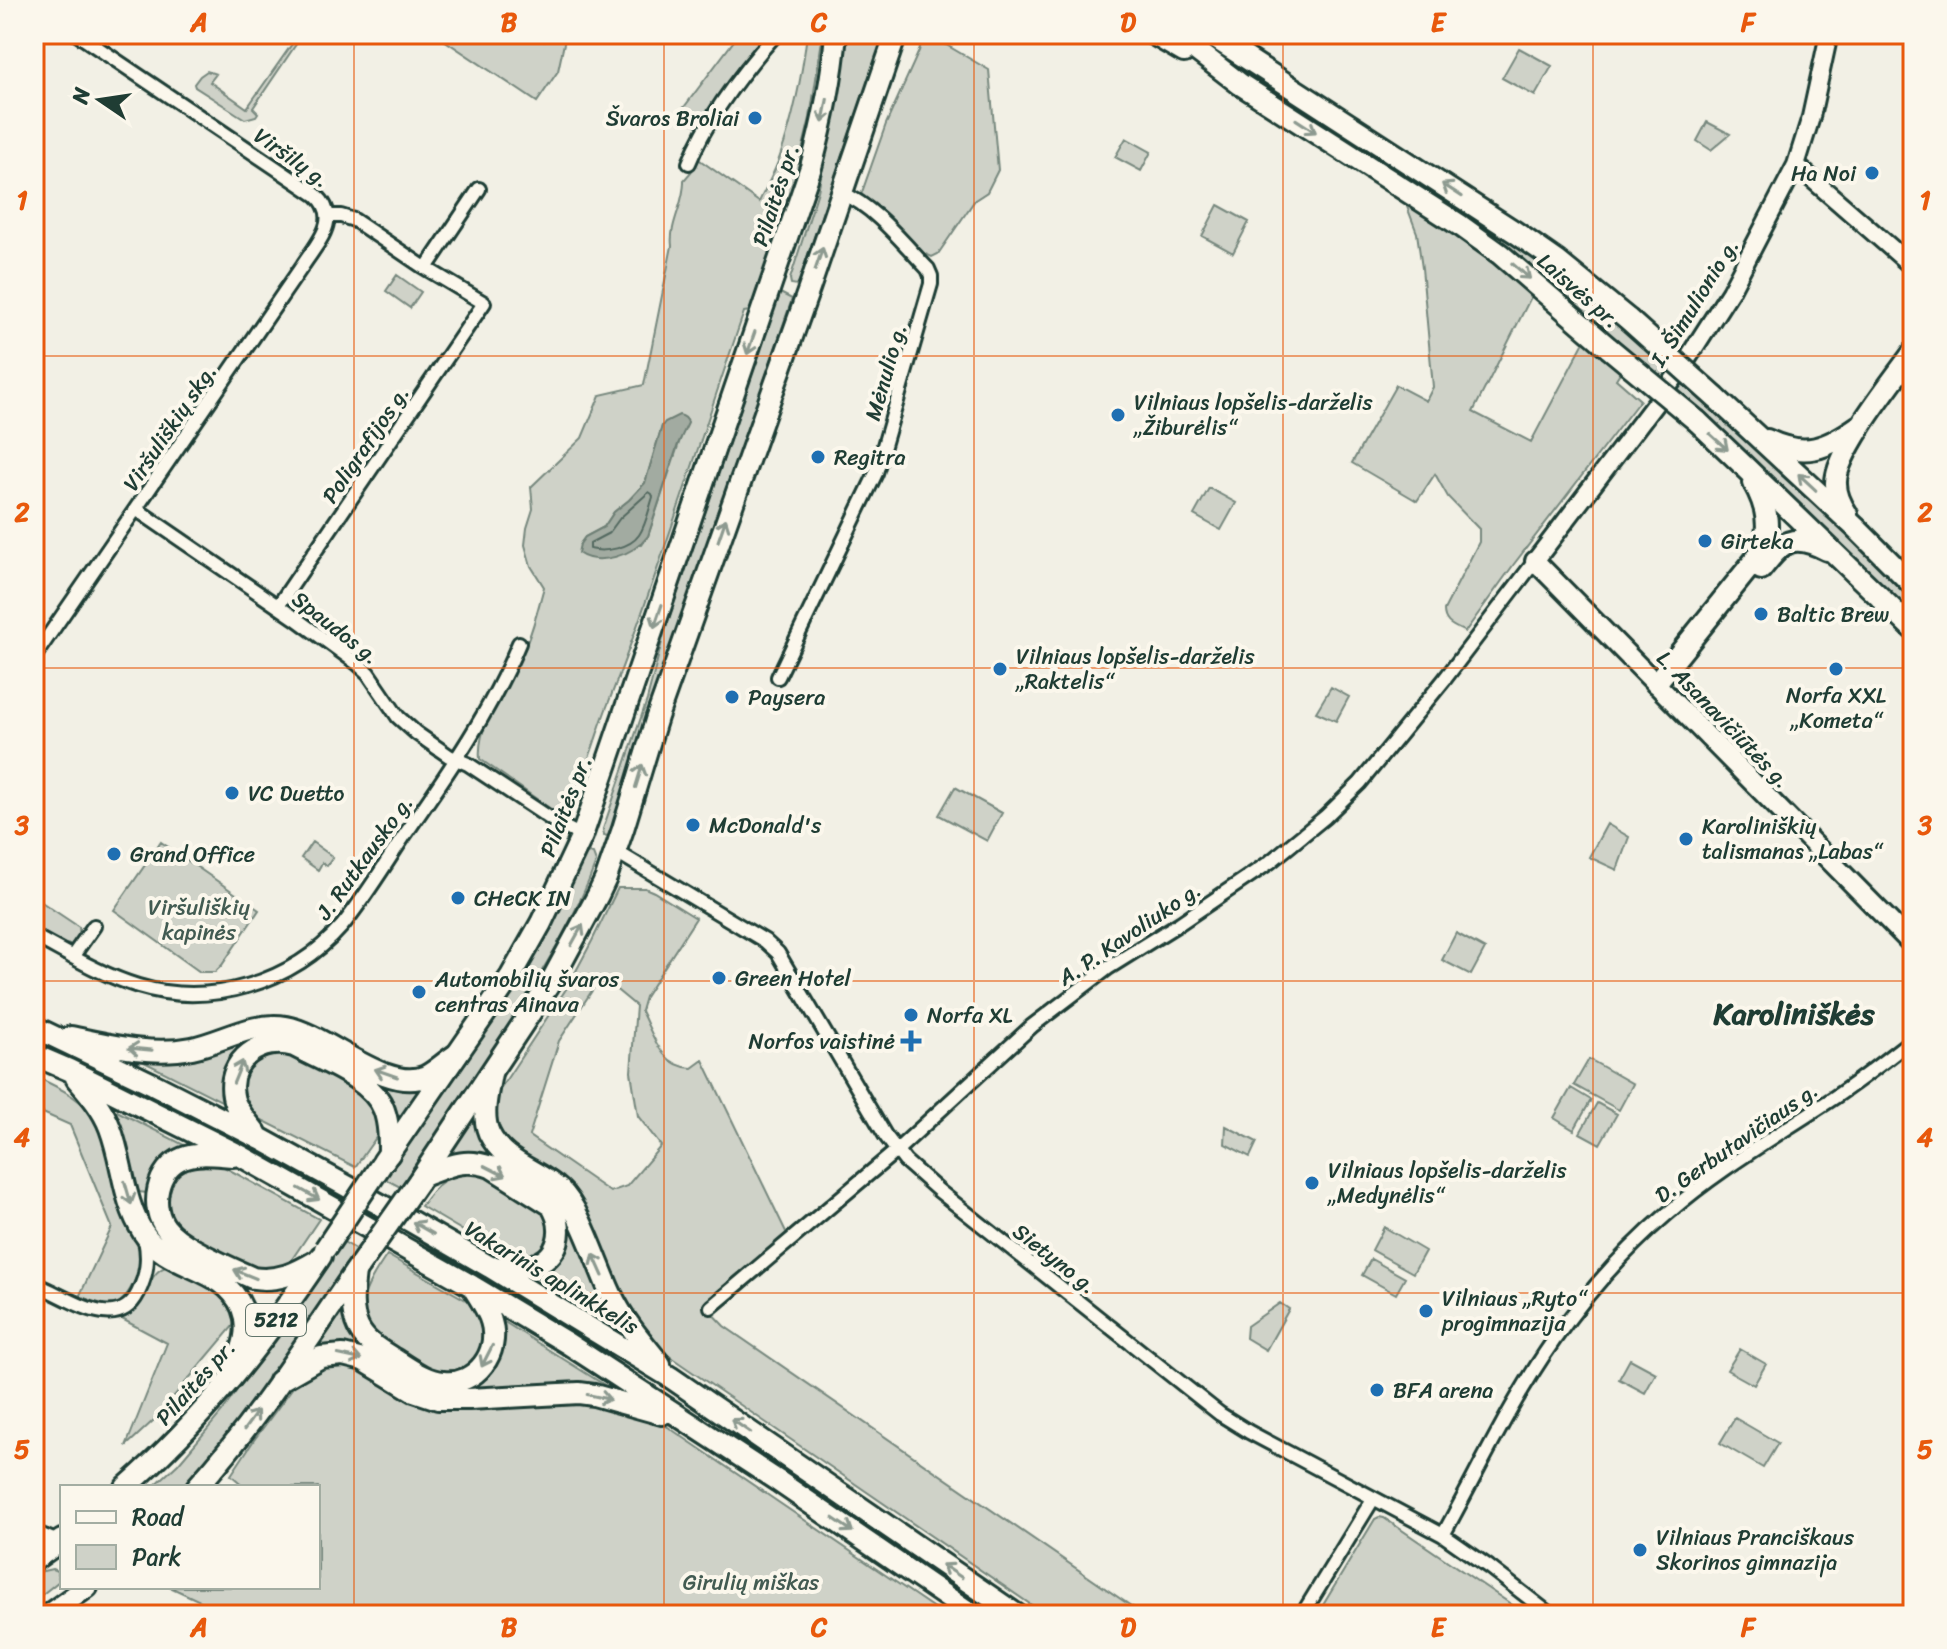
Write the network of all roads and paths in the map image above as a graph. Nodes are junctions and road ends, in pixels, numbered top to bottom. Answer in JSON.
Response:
{"nodes":[{"id":1,"x":77,"y":34,"type":"edge"},
{"id":2,"x":776,"y":34,"type":"edge"},
{"id":3,"x":825,"y":34,"type":"edge"},
{"id":4,"x":896,"y":34,"type":"edge"},
{"id":5,"x":1153,"y":34,"type":"edge"},
{"id":6,"x":1175,"y":34,"type":"edge"},
{"id":7,"x":1209,"y":34,"type":"edge"},
{"id":8,"x":1221,"y":34,"type":"edge"},
{"id":9,"x":1829,"y":34,"type":"edge"},
{"id":10,"x":835,"y":44,"type":"edge"},
{"id":11,"x":1256,"y":65,"type":"junction"},
{"id":12,"x":1240,"y":84,"type":"junction"},
{"id":13,"x":689,"y":163,"type":"dead end"},
{"id":14,"x":1796,"y":165,"type":"junction"},
{"id":15,"x":479,"y":189,"type":"dead end"},
{"id":16,"x":842,"y":193,"type":"junction"},
{"id":17,"x":328,"y":216,"type":"junction"},
{"id":18,"x":1913,"y":267,"type":"edge"},
{"id":19,"x":426,"y":268,"type":"junction"},
{"id":20,"x":777,"y":269,"type":"junction"},
{"id":21,"x":809,"y":289,"type":"junction"},
{"id":22,"x":484,"y":303,"type":"joint"},
{"id":23,"x":1913,"y":353,"type":"edge"},
{"id":24,"x":1862,"y":424,"type":"junction"},
{"id":25,"x":1759,"y":436,"type":"junction"},
{"id":26,"x":1741,"y":463,"type":"junction"},
{"id":27,"x":136,"y":509,"type":"junction"},
{"id":28,"x":1855,"y":527,"type":"junction"},
{"id":29,"x":1841,"y":558,"type":"junction"},
{"id":30,"x":1535,"y":561,"type":"junction"},
{"id":31,"x":1913,"y":585,"type":"edge"},
{"id":32,"x":278,"y":606,"type":"junction"},
{"id":33,"x":1913,"y":629,"type":"edge"},
{"id":34,"x":519,"y":643,"type":"dead end"},
{"id":35,"x":34,"y":657,"type":"edge"},
{"id":36,"x":778,"y":677,"type":"dead end"},
{"id":37,"x":1660,"y":688,"type":"junction"},
{"id":38,"x":457,"y":759,"type":"junction"},
{"id":39,"x":582,"y":836,"type":"junction"},
{"id":40,"x":615,"y":851,"type":"junction"},
{"id":41,"x":94,"y":926,"type":"dead end"},
{"id":42,"x":34,"y":936,"type":"edge"},
{"id":43,"x":1913,"y":945,"type":"edge"},
{"id":44,"x":72,"y":957,"type":"junction"},
{"id":45,"x":39,"y":1030,"type":"edge"},
{"id":46,"x":1913,"y":1039,"type":"edge"},
{"id":47,"x":34,"y":1055,"type":"edge"},
{"id":48,"x":456,"y":1055,"type":"junction"},
{"id":49,"x":69,"y":1070,"type":"junction"},
{"id":50,"x":491,"y":1073,"type":"junction"},
{"id":51,"x":261,"y":1139,"type":"junction"},
{"id":52,"x":896,"y":1151,"type":"junction"},
{"id":53,"x":241,"y":1156,"type":"junction"},
{"id":54,"x":385,"y":1159,"type":"junction"},
{"id":55,"x":420,"y":1179,"type":"junction"},
{"id":56,"x":143,"y":1232,"type":"junction"},
{"id":57,"x":322,"y":1255,"type":"junction"},
{"id":58,"x":177,"y":1261,"type":"junction"},
{"id":59,"x":490,"y":1267,"type":"junction"},
{"id":60,"x":357,"y":1269,"type":"junction"},
{"id":61,"x":146,"y":1274,"type":"junction"},
{"id":62,"x":34,"y":1284,"type":"edge"},
{"id":63,"x":472,"y":1286,"type":"junction"},
{"id":64,"x":711,"y":1307,"type":"dead end"},
{"id":65,"x":670,"y":1377,"type":"junction"},
{"id":66,"x":231,"y":1378,"type":"junction"},
{"id":67,"x":279,"y":1381,"type":"junction"},
{"id":68,"x":683,"y":1419,"type":"junction"},
{"id":69,"x":128,"y":1485,"type":"edge"},
{"id":70,"x":199,"y":1485,"type":"edge"},
{"id":71,"x":1373,"y":1499,"type":"junction"},
{"id":72,"x":34,"y":1535,"type":"edge"},
{"id":73,"x":1443,"y":1535,"type":"junction"},
{"id":74,"x":60,"y":1546,"type":"edge"},
{"id":75,"x":34,"y":1560,"type":"edge"},
{"id":76,"x":65,"y":1589,"type":"edge"},
{"id":77,"x":84,"y":1589,"type":"edge"},
{"id":78,"x":53,"y":1612,"type":"edge"},
{"id":79,"x":973,"y":1615,"type":"edge"},
{"id":80,"x":1017,"y":1615,"type":"edge"},
{"id":81,"x":1302,"y":1615,"type":"edge"},
{"id":82,"x":1551,"y":1615,"type":"edge"}],
"edges":[{"from":1,"to":17,"type":"street","name":"Viršilų g."},
{"from":2,"to":13,"type":"street"},
{"from":3,"to":10,"type":"street"},
{"from":4,"to":16,"type":"main road"},
{"from":5,"to":12,"type":"main road"},
{"from":6,"to":12,"type":"main road","name":"Laisvės pr."},
{"from":7,"to":11,"type":"main road","name":"Laisvės pr."},
{"from":8,"to":11,"type":"main road","name":"Laisvės pr."},
{"from":9,"to":14,"type":"street","name":"I. Šimulionio g."},
{"from":10,"to":20,"type":"main road","name":"Pilaitės pr.","one_way":true},
{"from":25,"to":11,"type":"main road","name":"Laisvės pr.","one_way":true,"bridge":true},
{"from":12,"to":26,"type":"main road","name":"Laisvės pr.","one_way":true,"bridge":true},
{"from":14,"to":18,"type":"street"},
{"from":14,"to":30,"type":"street","name":"I. Šimulionio g."},
{"from":15,"to":19,"type":"street"},
{"from":21,"to":16,"type":"main road","one_way":true},
{"from":16,"to":36,"type":"street","name":"Mėnulio g."},
{"from":17,"to":19,"type":"street","name":"Viršilų g."},
{"from":17,"to":27,"type":"street","name":"Viršuliškių skg."},
{"from":19,"to":22,"type":"street","name":"Viršilų g."},
{"from":20,"to":21,"type":"main road"},
{"from":20,"to":39,"type":"main road","name":"Pilaitės pr.","one_way":true},
{"from":40,"to":21,"type":"main road","one_way":true},
{"from":22,"to":32,"type":"street","name":"Poligrafijos g."},
{"from":23,"to":24,"type":"main road"},
{"from":24,"to":25,"type":"main road"},
{"from":24,"to":28,"type":"main road"},
{"from":28,"to":25,"type":"main road","name":"Laisvės pr.","one_way":true},
{"from":26,"to":29,"type":"main road","name":"Laisvės pr."},
{"from":26,"to":37,"type":"main road"},
{"from":27,"to":32,"type":"street","name":"Spaudos g."},
{"from":27,"to":35,"type":"street","name":"Viršuliškių skg."},
{"from":28,"to":31,"type":"main road","name":"Laisvės pr."},
{"from":29,"to":33,"type":"main road","name":"Laisvės pr."},
{"from":29,"to":37,"type":"main road"},
{"from":30,"to":37,"type":"main road","name":"L. Asanavičiūtės g."},
{"from":30,"to":52,"type":"street","name":"A. P. Kavoliuko g."},
{"from":32,"to":38,"type":"street","name":"Spaudos g."},
{"from":34,"to":38,"type":"street","name":"J. Rutkausko g."},
{"from":37,"to":43,"type":"main road","name":"L. Asanavičiūtės g."},
{"from":38,"to":39,"type":"street","name":"Spaudos g."},
{"from":38,"to":44,"type":"street","name":"J. Rutkausko g."},
{"from":39,"to":40,"type":"main road"},
{"from":39,"to":48,"type":"main road","name":"Pilaitės pr."},
{"from":50,"to":40,"type":"main road","one_way":true},
{"from":40,"to":52,"type":"street","name":"Sietyno g."},
{"from":41,"to":44,"type":"street"},
{"from":42,"to":44,"type":"street","name":"J. Rutkausko g."},
{"from":48,"to":45,"type":"main road","one_way":true},
{"from":45,"to":51,"type":"main road","name":"Vakarinis aplinkkelis"},
{"from":46,"to":73,"type":"street","name":"D. Gerbutavičiaus g."},
{"from":47,"to":49,"type":"main road"},
{"from":48,"to":54,"type":"main road","name":"Pilaitės pr.","number":"5212"},
{"from":49,"to":53,"type":"main road"},
{"from":49,"to":56,"type":"main road","one_way":true},
{"from":50,"to":55,"type":"main road","number":"5212"},
{"from":65,"to":50,"type":"main road","one_way":true},
{"from":51,"to":54,"type":"main road","one_way":true},
{"from":59,"to":51,"type":"main road","name":"Vakarinis aplinkkelis","one_way":true},
{"from":52,"to":64,"type":"street","name":"A. P. Kavoliuko g."},
{"from":52,"to":71,"type":"street","name":"Sietyno g."},
{"from":57,"to":53,"type":"main road","one_way":true},
{"from":53,"to":63,"type":"main road","one_way":true},
{"from":54,"to":57,"type":"main road","name":"Pilaitės pr.","number":"5212","bridge":true},
{"from":55,"to":59,"type":"main road","one_way":true},
{"from":55,"to":60,"type":"main road","number":"5212","bridge":true},
{"from":56,"to":58,"type":"main road"},
{"from":56,"to":61,"type":"street"},
{"from":57,"to":66,"type":"main road","name":"Pilaitės pr.","number":"5212"},
{"from":58,"to":61,"type":"street"},
{"from":58,"to":66,"type":"main road"},
{"from":59,"to":65,"type":"main road","name":"Vakarinis aplinkkelis"},
{"from":63,"to":60,"type":"main road","one_way":true},
{"from":60,"to":67,"type":"main road","number":"5212"},
{"from":61,"to":62,"type":"street"},
{"from":63,"to":68,"type":"main road"},
{"from":80,"to":65,"type":"main road","name":"Vakarinis aplinkkelis","one_way":true},
{"from":66,"to":69,"type":"main road","name":"Pilaitės pr.","number":"5212"},
{"from":67,"to":68,"type":"main road","one_way":true},
{"from":70,"to":67,"type":"main road","number":"5212","one_way":true},
{"from":68,"to":79,"type":"main road","one_way":true},
{"from":71,"to":73,"type":"street","name":"Sietyno g."},
{"from":71,"to":81,"type":"street"},
{"from":72,"to":74,"type":"main road"},
{"from":73,"to":82,"type":"street","name":"Sietyno g."},
{"from":74,"to":75,"type":"main road"},
{"from":76,"to":78,"type":"main road"},
{"from":77,"to":78,"type":"main road"}]}
